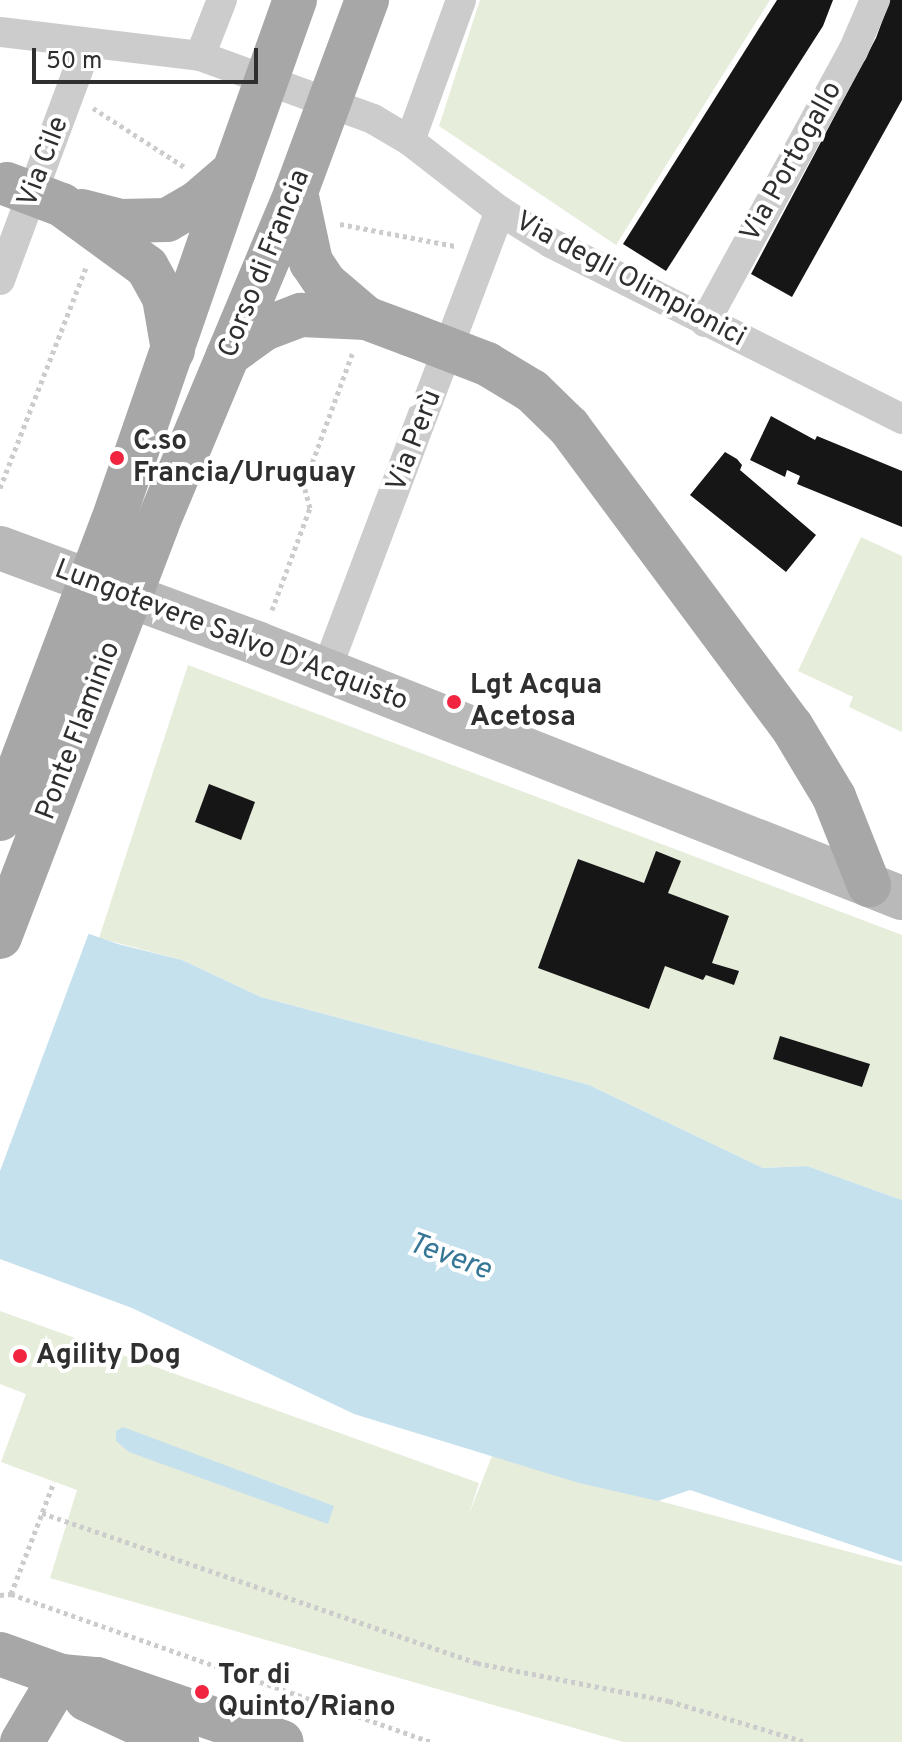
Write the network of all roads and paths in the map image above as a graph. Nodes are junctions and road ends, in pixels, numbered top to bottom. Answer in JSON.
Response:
{"nodes":[{"id":1,"x":222,"y":0,"type":"edge"},
{"id":2,"x":295,"y":0,"type":"edge"},
{"id":3,"x":367,"y":0,"type":"edge"},
{"id":4,"x":461,"y":0,"type":"edge"},
{"id":5,"x":875,"y":0,"type":"edge"},
{"id":6,"x":0,"y":32,"type":"edge"},
{"id":7,"x":88,"y":44,"type":"junction"},
{"id":8,"x":200,"y":56,"type":"junction"},
{"id":9,"x":71,"y":93,"type":"junction"},
{"id":10,"x":410,"y":141,"type":"junction"},
{"id":11,"x":225,"y":179,"type":"junction"},
{"id":12,"x":4,"y":184,"type":"edge"},
{"id":13,"x":62,"y":205,"type":"junction"},
{"id":14,"x":299,"y":211,"type":"junction"},
{"id":15,"x":500,"y":211,"type":"junction"},
{"id":16,"x":100,"y":232,"type":"junction"},
{"id":17,"x":484,"y":252,"type":"junction"},
{"id":18,"x":0,"y":280,"type":"edge"},
{"id":19,"x":366,"y":318,"type":"junction"},
{"id":20,"x":705,"y":322,"type":"junction"},
{"id":21,"x":173,"y":353,"type":"junction"},
{"id":22,"x":228,"y":355,"type":"junction"},
{"id":23,"x":902,"y":419,"type":"edge"},
{"id":24,"x":0,"y":488,"type":"edge"},
{"id":25,"x":112,"y":523,"type":"joint"},
{"id":26,"x":157,"y":525,"type":"joint"},
{"id":27,"x":3,"y":549,"type":"edge"},
{"id":28,"x":259,"y":644,"type":"junction"},
{"id":29,"x":326,"y":671,"type":"junction"},
{"id":30,"x":0,"y":819,"type":"edge"},
{"id":31,"x":886,"y":891,"type":"edge"},
{"id":32,"x":0,"y":937,"type":"edge"},
{"id":33,"x":54,"y":1482,"type":"dead end"},
{"id":34,"x":42,"y":1513,"type":"junction"},
{"id":35,"x":11,"y":1594,"type":"junction"},
{"id":36,"x":0,"y":1595,"type":"edge"},
{"id":37,"x":0,"y":1654,"type":"edge"},
{"id":38,"x":61,"y":1676,"type":"junction"},
{"id":39,"x":22,"y":1742,"type":"edge"},
{"id":40,"x":177,"y":1742,"type":"edge"},
{"id":41,"x":282,"y":1742,"type":"edge"},
{"id":42,"x":431,"y":1742,"type":"edge"},
{"id":43,"x":806,"y":1742,"type":"edge"}],
"edges":[{"from":1,"to":8,"type":"street"},
{"from":2,"to":11,"type":"main road","name":"Corso di Francia","bridge":true},
{"from":3,"to":14,"type":"main road","name":"Corso di Francia","bridge":true},
{"from":4,"to":10,"type":"street"},
{"from":5,"to":20,"type":"street","name":"Via Portogallo"},
{"from":6,"to":7,"type":"street","name":"Via degli Olimpionici"},
{"from":7,"to":8,"type":"street","name":"Via degli Olimpionici"},
{"from":7,"to":9,"type":"street","name":"Via Cile"},
{"from":8,"to":10,"type":"street","name":"Via degli Olimpionici"},
{"from":9,"to":11,"type":"path"},
{"from":9,"to":18,"type":"street","name":"Via Cile"},
{"from":10,"to":15,"type":"street","name":"Via degli Olimpionici"},
{"from":11,"to":13,"type":"main road"},
{"from":11,"to":21,"type":"main road","name":"Corso di Francia"},
{"from":12,"to":13,"type":"main road","bridge":true},
{"from":13,"to":16,"type":"main road"},
{"from":14,"to":17,"type":"path"},
{"from":14,"to":19,"type":"main road"},
{"from":14,"to":22,"type":"main road","name":"Corso di Francia"},
{"from":15,"to":17,"type":"street","name":"Via Perù"},
{"from":15,"to":20,"type":"street","name":"Via degli Olimpionici"},
{"from":16,"to":21,"type":"main road"},
{"from":16,"to":24,"type":"path"},
{"from":17,"to":29,"type":"street","name":"Via Perù"},
{"from":19,"to":22,"type":"main road"},
{"from":19,"to":28,"type":"path"},
{"from":19,"to":31,"type":"main road","bridge":true},
{"from":20,"to":23,"type":"street","name":"Via degli Olimpionici"},
{"from":21,"to":25,"type":"main road","name":"Corso di Francia"},
{"from":22,"to":26,"type":"main road","name":"Corso di Francia"},
{"from":25,"to":30,"type":"main road","name":"Ponte Flaminio","bridge":true},
{"from":26,"to":32,"type":"main road","name":"Ponte Flaminio","bridge":true},
{"from":27,"to":28,"type":"main road","name":"Lungotevere Salvo D'Acquisto"},
{"from":28,"to":29,"type":"main road","name":"Lungotevere Salvo D'Acquisto"},
{"from":29,"to":31,"type":"main road","name":"Lungotevere Salvo D'Acquisto"},
{"from":33,"to":34,"type":"path"},
{"from":34,"to":35,"type":"path"},
{"from":34,"to":43,"type":"path"},
{"from":35,"to":36,"type":"path"},
{"from":35,"to":42,"type":"path"},
{"from":37,"to":38,"type":"main road"},
{"from":38,"to":39,"type":"main road"},
{"from":38,"to":40,"type":"main road"},
{"from":38,"to":41,"type":"main road"}]}
